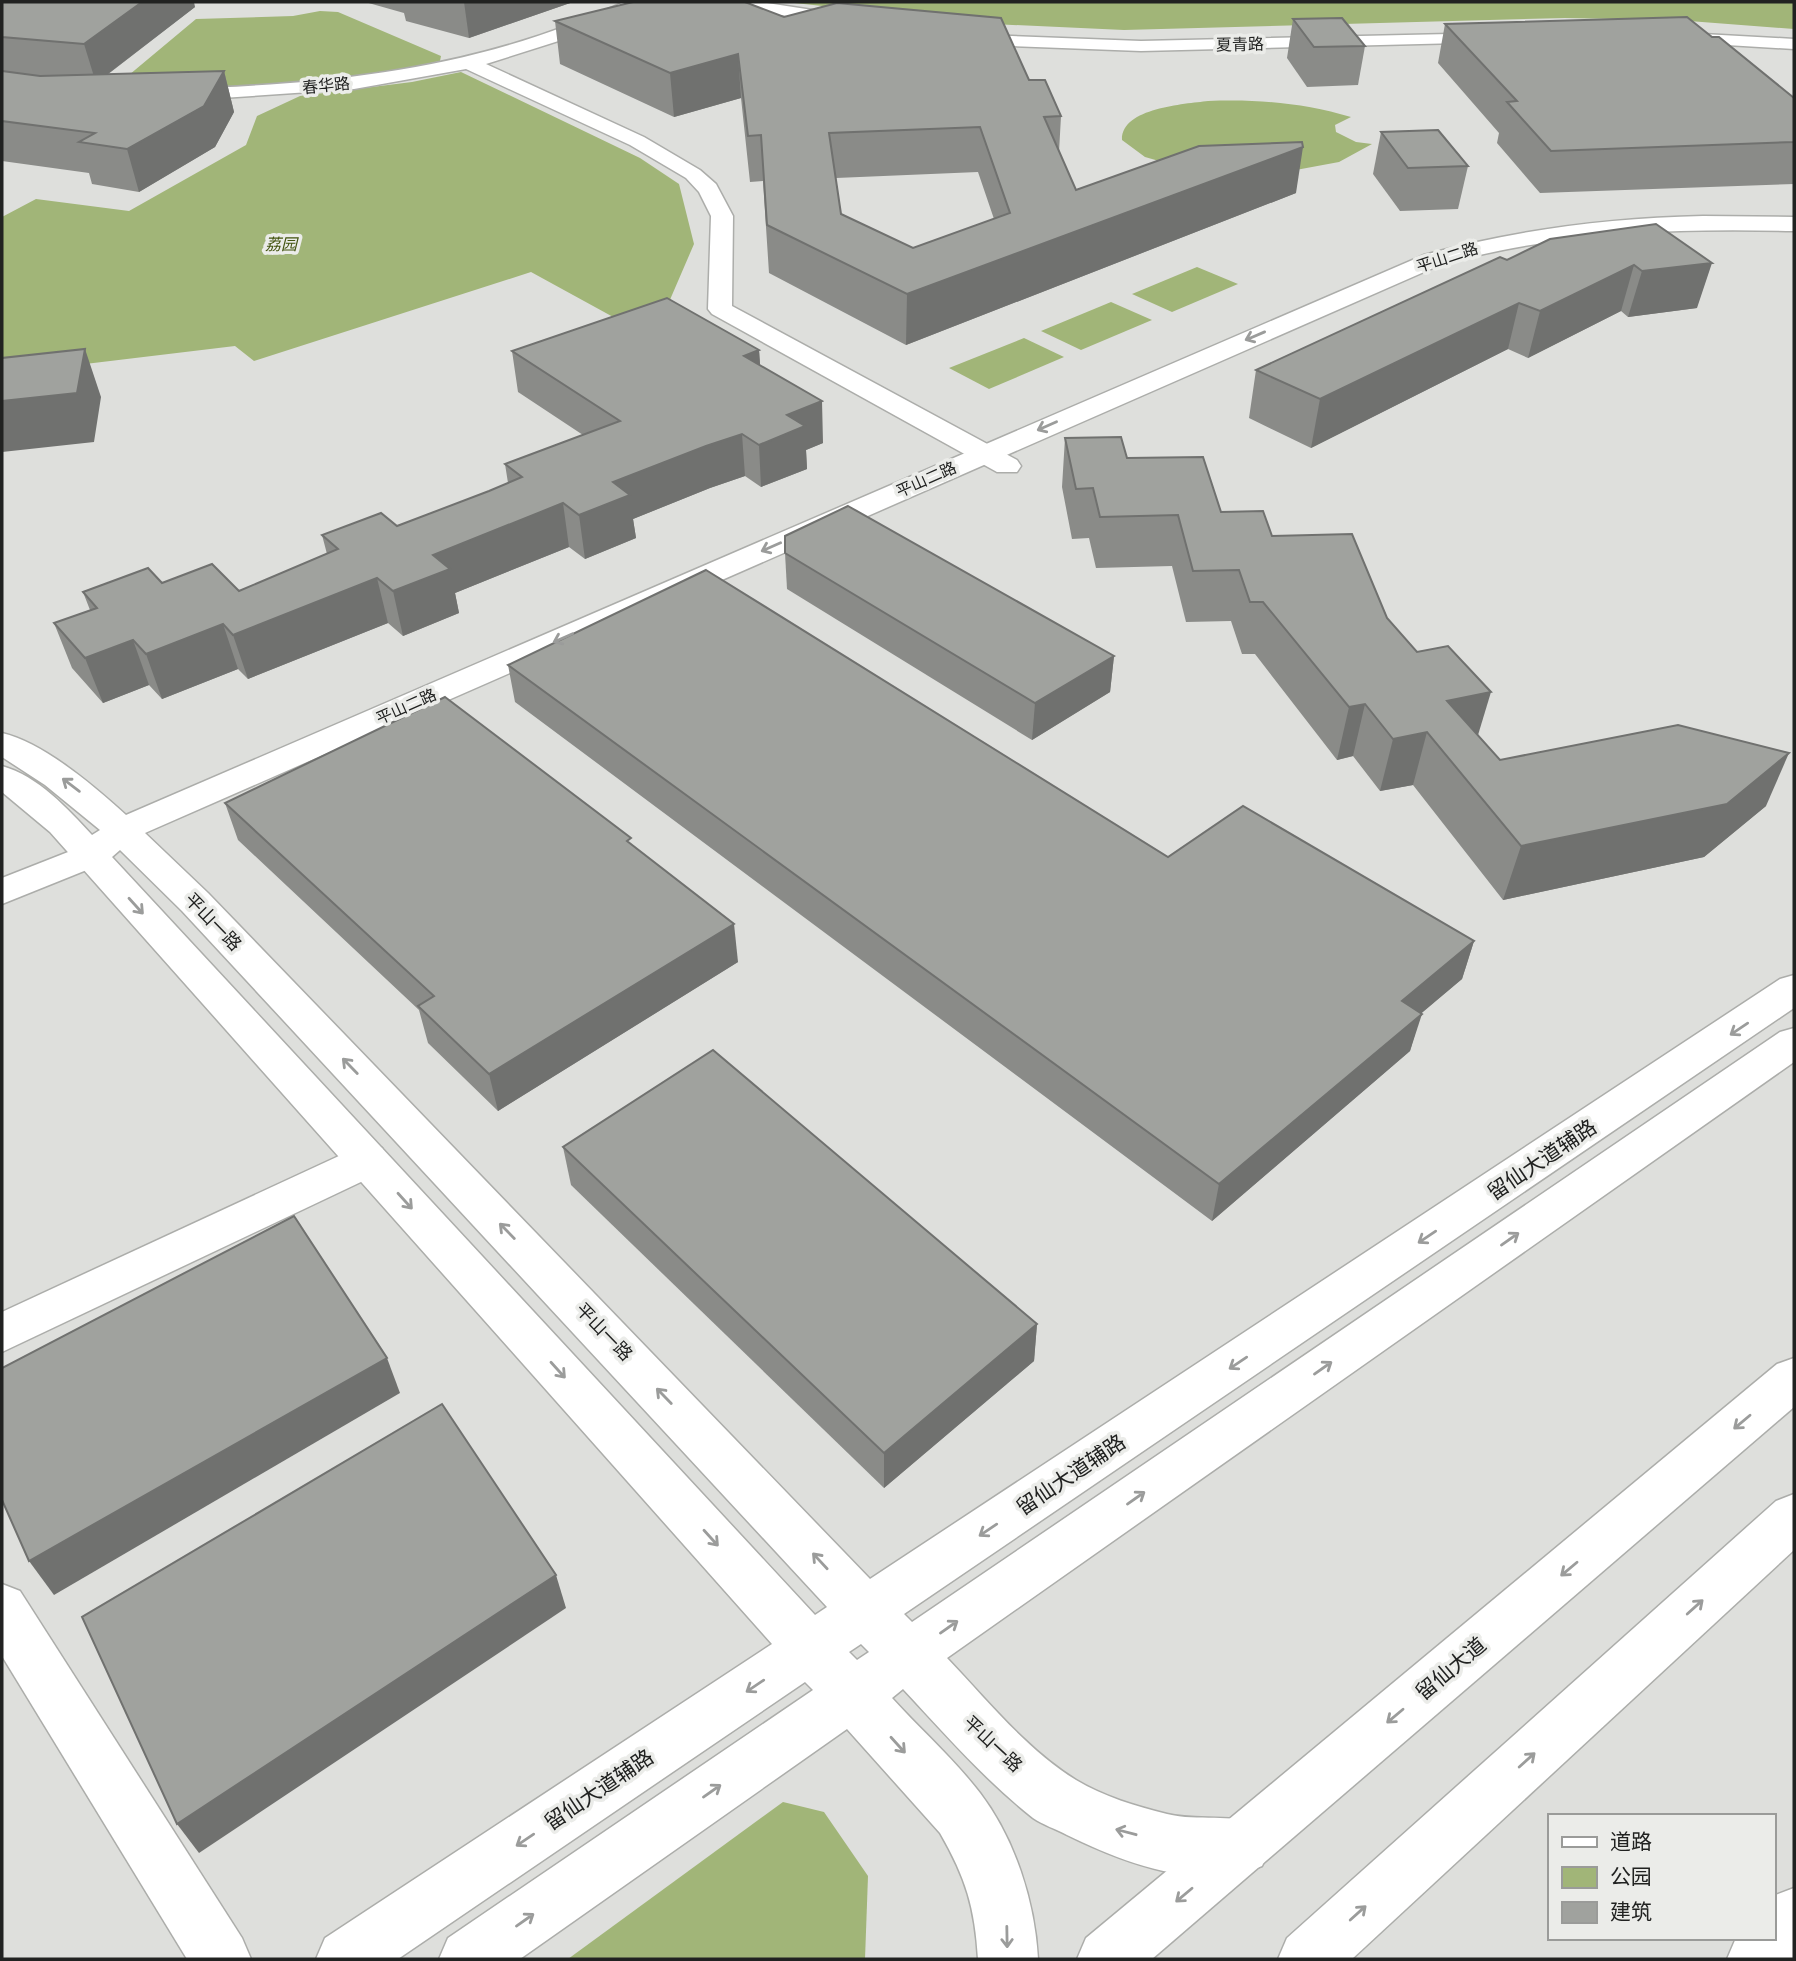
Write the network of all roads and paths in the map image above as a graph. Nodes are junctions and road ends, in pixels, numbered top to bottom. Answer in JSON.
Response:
{"nodes":[{"id":1,"x":637,"y":2,"type":"edge"},
{"id":2,"x":721,"y":4,"type":"edge"},
{"id":3,"x":867,"y":26,"type":"edge"},
{"id":4,"x":945,"y":35,"type":"edge"},
{"id":5,"x":1517,"y":35,"type":"edge"},
{"id":6,"x":1794,"y":38,"type":"edge"},
{"id":7,"x":1794,"y":44,"type":"edge"},
{"id":8,"x":468,"y":62,"type":"junction"},
{"id":9,"x":158,"y":95,"type":"edge"},
{"id":10,"x":1794,"y":224,"type":"edge"},
{"id":11,"x":1794,"y":237,"type":"edge"},
{"id":12,"x":996,"y":460,"type":"junction"},
{"id":13,"x":2,"y":743,"type":"edge"},
{"id":14,"x":2,"y":777,"type":"edge"},
{"id":15,"x":118,"y":845,"type":"junction"},
{"id":16,"x":2,"y":892,"type":"edge"},
{"id":17,"x":1794,"y":989,"type":"edge"},
{"id":18,"x":1794,"y":1042,"type":"edge"},
{"id":19,"x":367,"y":1160,"type":"junction"},
{"id":20,"x":2,"y":1333,"type":"edge"},
{"id":21,"x":1794,"y":1378,"type":"edge"},
{"id":22,"x":1794,"y":1517,"type":"edge"},
{"id":23,"x":2,"y":1609,"type":"edge"},
{"id":24,"x":866,"y":1612,"type":"junction"},
{"id":25,"x":811,"y":1648,"type":"junction"},
{"id":26,"x":907,"y":1656,"type":"junction"},
{"id":27,"x":852,"y":1694,"type":"junction"},
{"id":28,"x":1242,"y":1846,"type":"junction"},
{"id":29,"x":1794,"y":1917,"type":"edge"},
{"id":30,"x":1775,"y":1939,"type":"edge"},
{"id":31,"x":1774,"y":1940,"type":"edge"},
{"id":32,"x":221,"y":1959,"type":"edge"},
{"id":33,"x":346,"y":1959,"type":"edge"},
{"id":34,"x":469,"y":1959,"type":"edge"},
{"id":35,"x":1008,"y":1959,"type":"edge"},
{"id":36,"x":1107,"y":1959,"type":"edge"},
{"id":37,"x":1308,"y":1959,"type":"edge"},
{"id":38,"x":1757,"y":1959,"type":"edge"}],
"edges":[{"from":1,"to":8,"type":"street","name":"春华路"},
{"from":2,"to":3,"type":"street"},
{"from":4,"to":5,"type":"street","name":"夏青路"},
{"from":6,"to":7,"type":"street"},
{"from":8,"to":9,"type":"street","name":"春华路"},
{"from":8,"to":12,"type":"street"},
{"from":10,"to":12,"type":"street","name":"平山二路","one_way":true},
{"from":11,"to":12,"type":"street","name":"平山二路"},
{"from":12,"to":15,"type":"street","name":"平山二路"},
{"from":15,"to":13,"type":"street","name":"平山一路","one_way":true},
{"from":14,"to":15,"type":"street","name":"平山一路"},
{"from":15,"to":16,"type":"street","name":"平山二路"},
{"from":15,"to":19,"type":"street","name":"平山一路","one_way":true},
{"from":24,"to":15,"type":"street","name":"平山一路","one_way":true},
{"from":17,"to":24,"type":"street","name":"留仙大道辅路","one_way":true},
{"from":26,"to":18,"type":"street","one_way":true},
{"from":19,"to":20,"type":"street"},
{"from":19,"to":25,"type":"street","name":"平山一路","one_way":true},
{"from":21,"to":28,"type":"street","name":"留仙大道","one_way":true},
{"from":37,"to":22,"type":"street","one_way":true},
{"from":23,"to":32,"type":"street"},
{"from":24,"to":25,"type":"street","name":"留仙大道辅路"},
{"from":24,"to":26,"type":"street","name":"平山一路"},
{"from":25,"to":27,"type":"street","name":"平山一路"},
{"from":25,"to":33,"type":"street","name":"留仙大道辅路","one_way":true},
{"from":26,"to":27,"type":"street"},
{"from":28,"to":26,"type":"street","name":"平山一路","one_way":true},
{"from":34,"to":27,"type":"street","one_way":true},
{"from":27,"to":35,"type":"street","name":"平山一路","one_way":true},
{"from":28,"to":36,"type":"street","name":"留仙大道","one_way":true},
{"from":29,"to":30,"type":"street"},
{"from":31,"to":38,"type":"street"}]}
